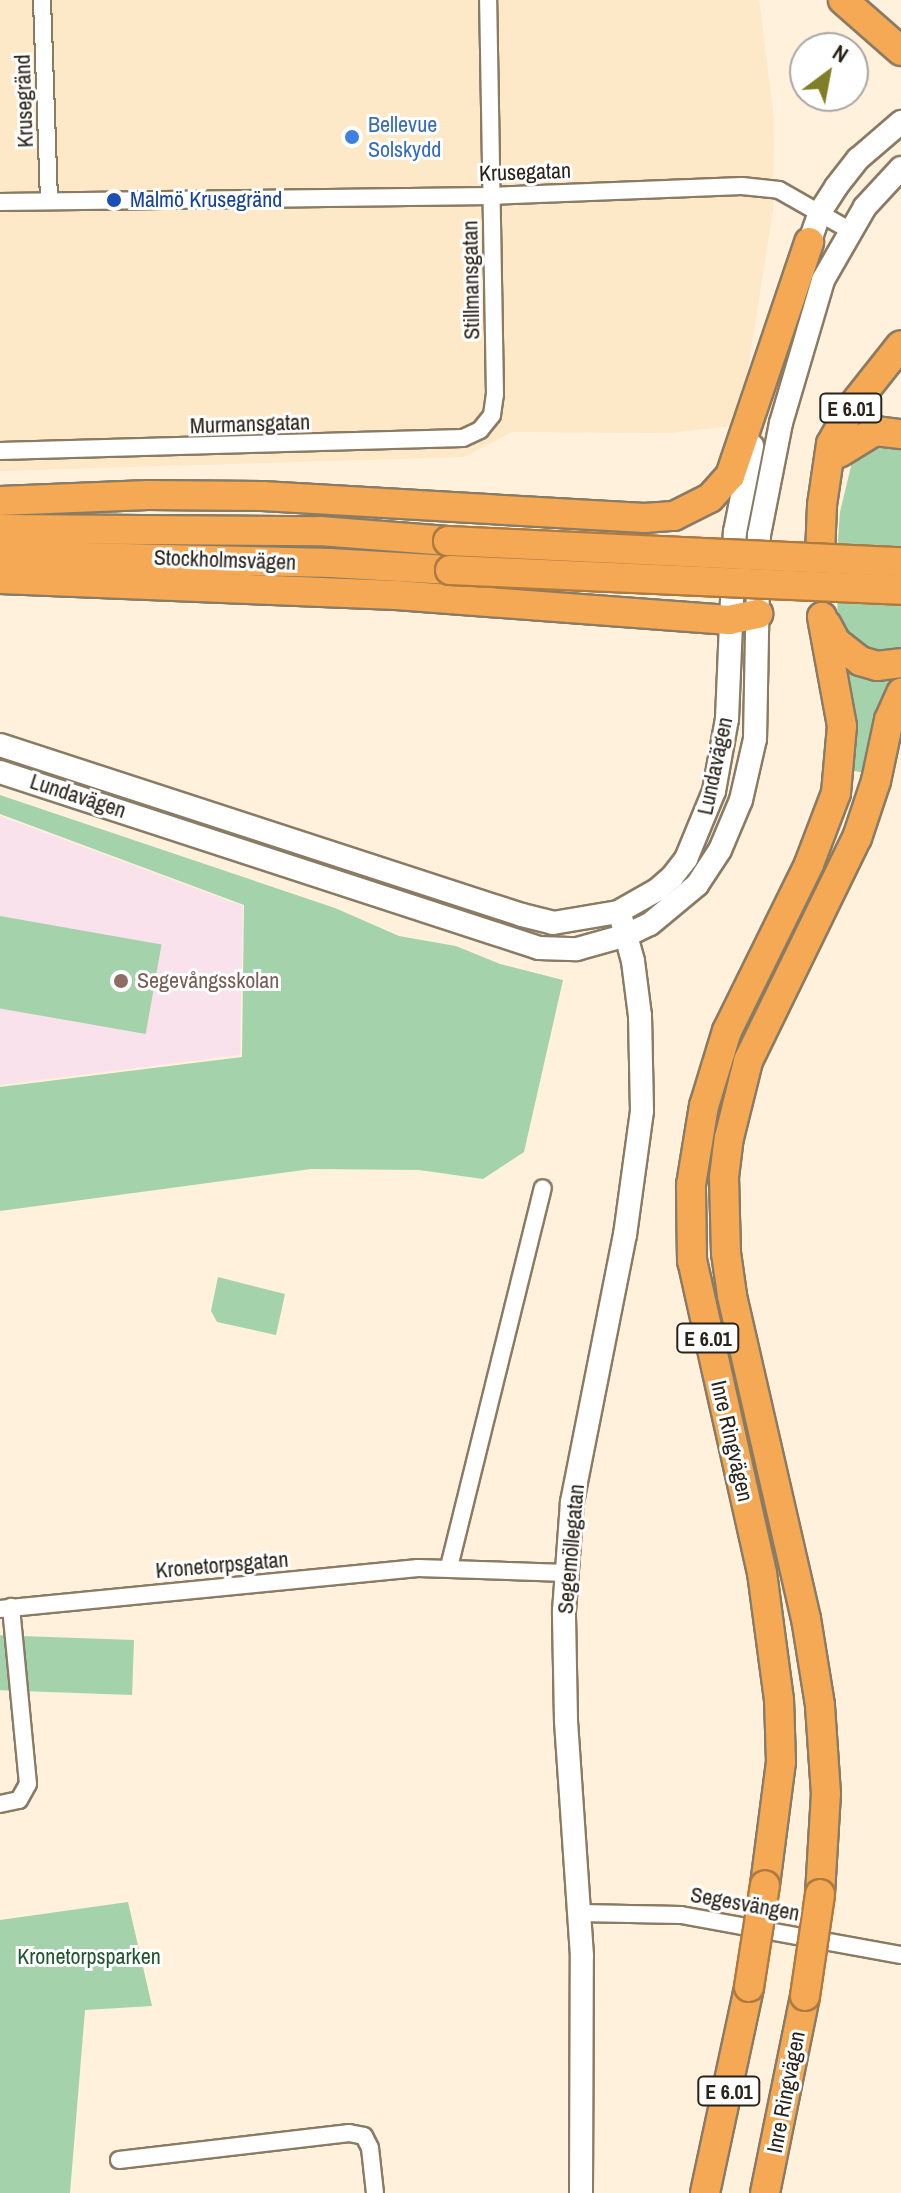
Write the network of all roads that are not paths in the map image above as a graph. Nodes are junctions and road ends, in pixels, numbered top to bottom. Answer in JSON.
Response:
{"nodes":[{"id":1,"x":42,"y":0,"type":"edge"},
{"id":2,"x":488,"y":0,"type":"edge"},
{"id":3,"x":843,"y":0,"type":"edge"},
{"id":4,"x":901,"y":51,"type":"edge"},
{"id":5,"x":901,"y":122,"type":"edge"},
{"id":6,"x":901,"y":168,"type":"edge"},
{"id":7,"x":491,"y":196,"type":"junction"},
{"id":8,"x":49,"y":201,"type":"junction"},
{"id":9,"x":0,"y":202,"type":"edge"},
{"id":10,"x":820,"y":212,"type":"junction"},
{"id":11,"x":849,"y":230,"type":"junction"},
{"id":12,"x":809,"y":242,"type":"junction"},
{"id":13,"x":901,"y":345,"type":"edge"},
{"id":14,"x":901,"y":361,"type":"edge"},
{"id":15,"x":492,"y":415,"type":"joint"},
{"id":16,"x":901,"y":434,"type":"edge"},
{"id":17,"x":0,"y":451,"type":"edge"},
{"id":18,"x":839,"y":453,"type":"junction"},
{"id":19,"x":824,"y":483,"type":"junction"},
{"id":20,"x":0,"y":501,"type":"edge"},
{"id":21,"x":0,"y":529,"type":"edge"},
{"id":22,"x":0,"y":555,"type":"edge"},
{"id":23,"x":901,"y":562,"type":"edge"},
{"id":24,"x":0,"y":579,"type":"edge"},
{"id":25,"x":901,"y":590,"type":"edge"},
{"id":26,"x":758,"y":614,"type":"junction"},
{"id":27,"x":822,"y":617,"type":"junction"},
{"id":28,"x":729,"y":620,"type":"junction"},
{"id":29,"x":901,"y":663,"type":"edge"},
{"id":30,"x":901,"y":693,"type":"edge"},
{"id":31,"x":0,"y":745,"type":"edge"},
{"id":32,"x":0,"y":772,"type":"edge"},
{"id":33,"x":618,"y":912,"type":"junction"},
{"id":34,"x":627,"y":935,"type":"junction"},
{"id":35,"x":543,"y":1188,"type":"dead end"},
{"id":36,"x":449,"y":1567,"type":"junction"},
{"id":37,"x":566,"y":1573,"type":"junction"},
{"id":38,"x":5,"y":1608,"type":"edge"},
{"id":39,"x":0,"y":1804,"type":"edge"},
{"id":40,"x":579,"y":1913,"type":"junction"},
{"id":41,"x":901,"y":1955,"type":"edge"},
{"id":42,"x":119,"y":2160,"type":"dead end"},
{"id":43,"x":375,"y":2193,"type":"edge"},
{"id":44,"x":581,"y":2193,"type":"edge"},
{"id":45,"x":705,"y":2193,"type":"edge"},
{"id":46,"x":765,"y":2193,"type":"edge"}],
"edges":[{"from":1,"to":8,"type":"street","name":"Krusegränd"},
{"from":2,"to":7,"type":"street","name":"Stillmansgatan"},
{"from":3,"to":4,"type":"highway"},
{"from":5,"to":10,"type":"main road","name":"Lundavägen"},
{"from":6,"to":11,"type":"main road","name":"Lundavägen"},
{"from":7,"to":8,"type":"street","name":"Krusegatan"},
{"from":7,"to":10,"type":"street","name":"Krusegatan"},
{"from":7,"to":15,"type":"street","name":"Stillmansgatan"},
{"from":8,"to":9,"type":"street","name":"Krusegatan"},
{"from":10,"to":11,"type":"street","name":"Krusegatan"},
{"from":10,"to":12,"type":"main road","name":"Lundavägen"},
{"from":11,"to":26,"type":"main road","name":"Lundavägen"},
{"from":12,"to":20,"type":"highway"},
{"from":12,"to":28,"type":"main road","name":"Lundavägen"},
{"from":13,"to":19,"type":"highway","number":"E 6.01"},
{"from":14,"to":18,"type":"highway"},
{"from":15,"to":17,"type":"street","name":"Murmansgatan"},
{"from":16,"to":18,"type":"highway"},
{"from":18,"to":19,"type":"highway"},
{"from":19,"to":27,"type":"highway","name":"Inre Ringvägen"},
{"from":21,"to":23,"type":"highway","name":"Stockholmsvägen","bridge":true},
{"from":22,"to":25,"type":"highway","name":"Stockholmsvägen","bridge":true},
{"from":24,"to":28,"type":"highway"},
{"from":26,"to":28,"type":"highway"},
{"from":26,"to":34,"type":"main road","name":"Lundavägen"},
{"from":27,"to":29,"type":"highway"},
{"from":27,"to":45,"type":"highway","name":"Inre Ringvägen","number":"E 6.01","bridge":true},
{"from":28,"to":33,"type":"main road","name":"Lundavägen"},
{"from":30,"to":46,"type":"highway","name":"Inre Ringvägen","number":"E 6.01","bridge":true},
{"from":31,"to":33,"type":"main road","name":"Lundavägen"},
{"from":32,"to":34,"type":"main road","name":"Lundavägen"},
{"from":33,"to":34,"type":"main road","name":"Segemöllegatan"},
{"from":34,"to":37,"type":"main road","name":"Segemöllegatan"},
{"from":35,"to":36,"type":"street"},
{"from":36,"to":37,"type":"street","name":"Kronetorpsgatan"},
{"from":36,"to":38,"type":"street","name":"Kronetorpsgatan"},
{"from":37,"to":40,"type":"main road","name":"Segemöllegatan"},
{"from":38,"to":39,"type":"street"},
{"from":40,"to":41,"type":"street","name":"Segesvängen"},
{"from":40,"to":44,"type":"main road","name":"Segemöllegatan"},
{"from":42,"to":43,"type":"street"}]}
